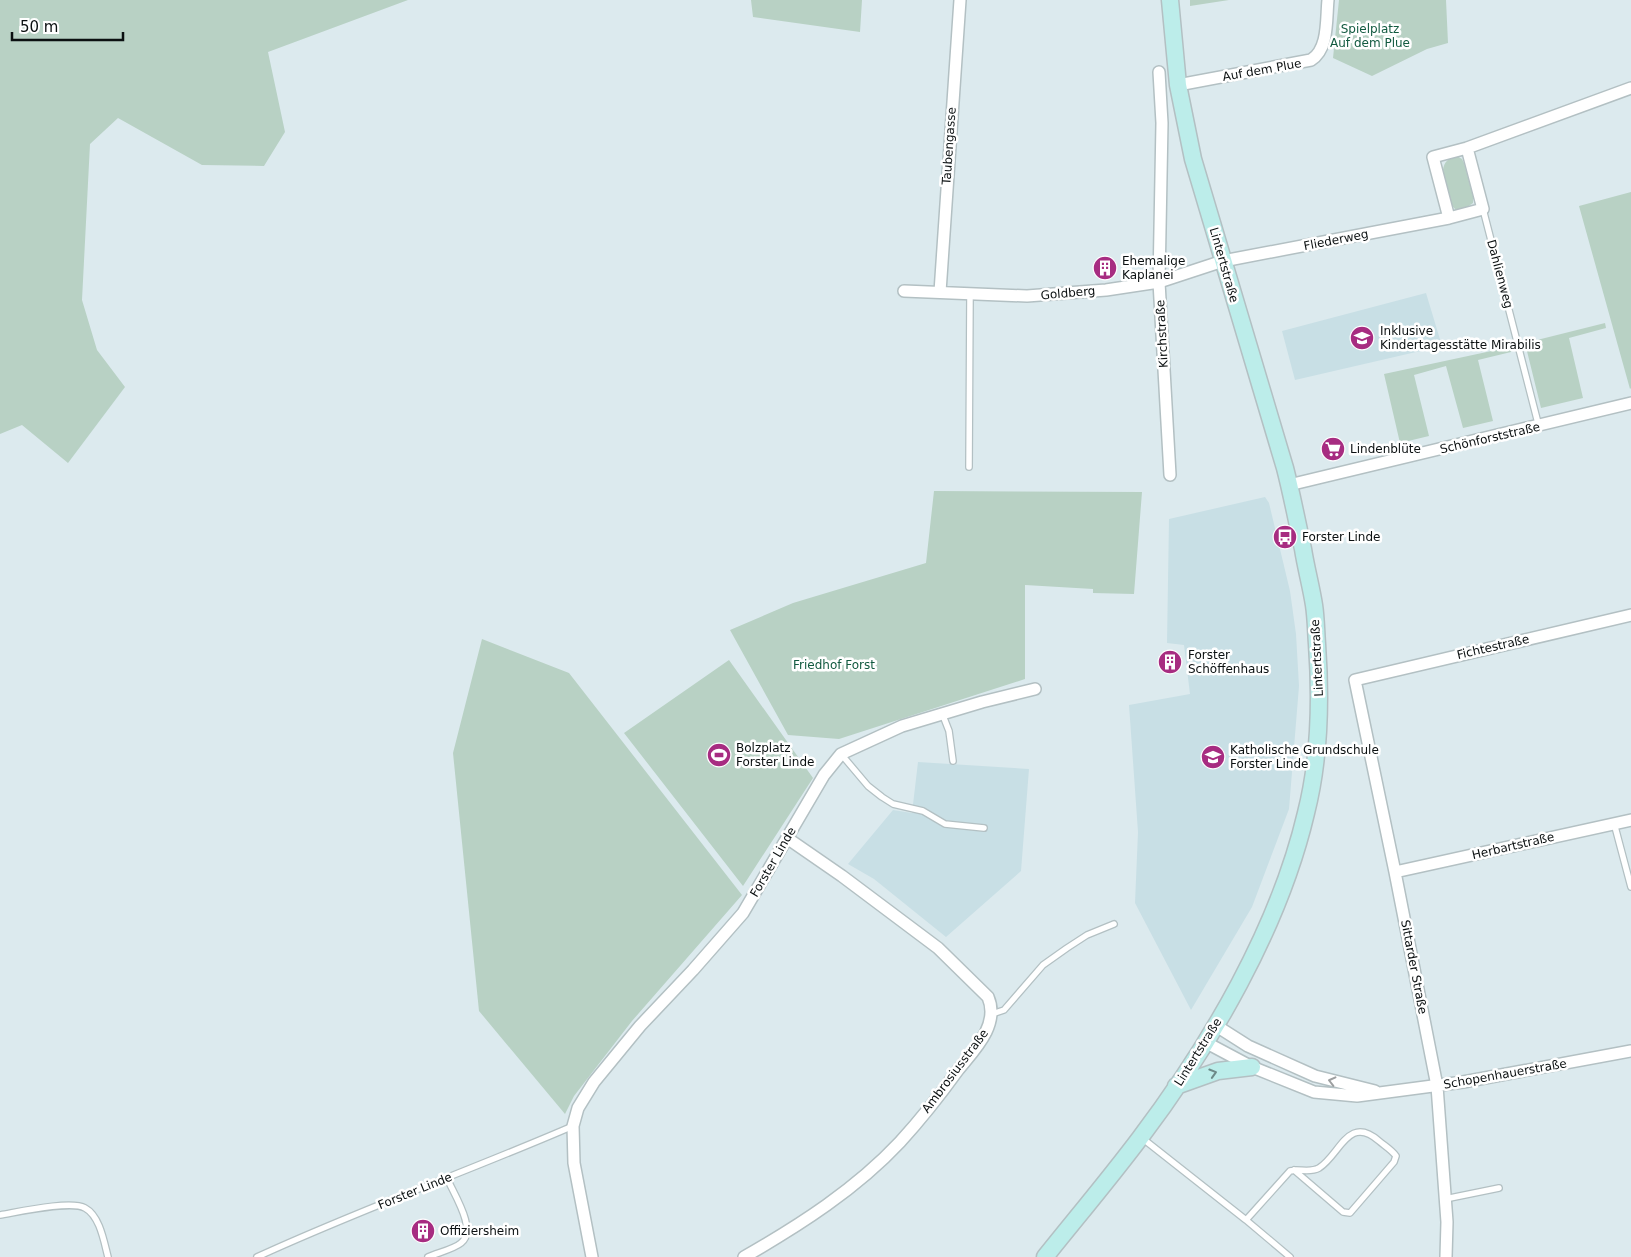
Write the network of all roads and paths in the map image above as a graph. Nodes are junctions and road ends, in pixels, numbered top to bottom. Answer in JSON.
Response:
{"nodes":[{"id":1,"x":960,"y":0,"type":"edge"},
{"id":2,"x":1170,"y":0,"type":"edge"},
{"id":3,"x":1328,"y":0,"type":"edge"},
{"id":4,"x":1159,"y":72,"type":"dead end"},
{"id":5,"x":1178,"y":85,"type":"junction"},
{"id":6,"x":1631,"y":88,"type":"edge"},
{"id":7,"x":1467,"y":148,"type":"junction"},
{"id":8,"x":1483,"y":209,"type":"junction"},
{"id":9,"x":1449,"y":218,"type":"junction"},
{"id":10,"x":1223,"y":261,"type":"junction"},
{"id":11,"x":1159,"y":282,"type":"junction"},
{"id":12,"x":904,"y":291,"type":"dead end"},
{"id":13,"x":940,"y":292,"type":"junction"},
{"id":14,"x":970,"y":294,"type":"junction"},
{"id":15,"x":1631,"y":403,"type":"edge"},
{"id":16,"x":1539,"y":426,"type":"junction"},
{"id":17,"x":968,"y":467,"type":"dead end"},
{"id":18,"x":1170,"y":475,"type":"dead end"},
{"id":19,"x":1289,"y":485,"type":"junction"},
{"id":20,"x":1631,"y":614,"type":"edge"},
{"id":21,"x":1355,"y":680,"type":"joint"},
{"id":22,"x":1035,"y":689,"type":"dead end"},
{"id":23,"x":942,"y":713,"type":"junction"},
{"id":24,"x":841,"y":754,"type":"junction"},
{"id":25,"x":954,"y":761,"type":"dead end"},
{"id":26,"x":1631,"y":820,"type":"edge"},
{"id":27,"x":1614,"y":824,"type":"junction"},
{"id":28,"x":984,"y":828,"type":"dead end"},
{"id":29,"x":787,"y":838,"type":"junction"},
{"id":30,"x":1395,"y":872,"type":"junction"},
{"id":31,"x":1631,"y":887,"type":"edge"},
{"id":32,"x":1114,"y":924,"type":"dead end"},
{"id":33,"x":992,"y":1014,"type":"junction"},
{"id":34,"x":1215,"y":1025,"type":"junction"},
{"id":35,"x":1205,"y":1042,"type":"junction"},
{"id":36,"x":1631,"y":1051,"type":"edge"},
{"id":37,"x":1252,"y":1067,"type":"junction"},
{"id":38,"x":1176,"y":1086,"type":"junction"},
{"id":39,"x":1437,"y":1086,"type":"junction"},
{"id":40,"x":1379,"y":1092,"type":"junction"},
{"id":41,"x":573,"y":1126,"type":"junction"},
{"id":42,"x":1141,"y":1137,"type":"junction"},
{"id":43,"x":1294,"y":1170,"type":"junction"},
{"id":44,"x":446,"y":1178,"type":"junction"},
{"id":45,"x":1499,"y":1188,"type":"dead end"},
{"id":46,"x":1445,"y":1199,"type":"junction"},
{"id":47,"x":0,"y":1215,"type":"edge"},
{"id":48,"x":1246,"y":1220,"type":"junction"},
{"id":49,"x":1286,"y":1256,"type":"edge"},
{"id":50,"x":108,"y":1257,"type":"edge"},
{"id":51,"x":257,"y":1257,"type":"edge"},
{"id":52,"x":428,"y":1257,"type":"edge"},
{"id":53,"x":592,"y":1257,"type":"edge"},
{"id":54,"x":744,"y":1257,"type":"edge"},
{"id":55,"x":1045,"y":1257,"type":"edge"},
{"id":56,"x":1446,"y":1257,"type":"edge"}],
"edges":[{"from":1,"to":13,"type":"street","name":"Taubengasse"},
{"from":2,"to":5,"type":"main road","name":"Lintertstraße"},
{"from":3,"to":5,"type":"street","name":"Auf dem Plue"},
{"from":4,"to":11,"type":"street","name":"Kirchstraße"},
{"from":5,"to":10,"type":"main road","name":"Lintertstraße"},
{"from":6,"to":7,"type":"street"},
{"from":7,"to":8,"type":"street"},
{"from":7,"to":9,"type":"street"},
{"from":8,"to":9,"type":"street","name":"Fliederweg"},
{"from":8,"to":16,"type":"lane","name":"Dahlienweg"},
{"from":9,"to":10,"type":"street","name":"Fliederweg"},
{"from":10,"to":11,"type":"street","name":"Goldberg"},
{"from":10,"to":19,"type":"main road","name":"Lintertstraße"},
{"from":11,"to":14,"type":"street","name":"Goldberg"},
{"from":11,"to":18,"type":"street","name":"Kirchstraße"},
{"from":12,"to":13,"type":"street","name":"Goldberg"},
{"from":13,"to":14,"type":"street","name":"Goldberg"},
{"from":14,"to":17,"type":"lane"},
{"from":15,"to":16,"type":"street","name":"Schönforststraße"},
{"from":16,"to":19,"type":"street","name":"Schönforststraße"},
{"from":19,"to":34,"type":"main road","name":"Lintertstraße"},
{"from":20,"to":21,"type":"street","name":"Fichtestraße"},
{"from":21,"to":30,"type":"street","name":"Sittarder Straße"},
{"from":22,"to":23,"type":"street","name":"Forster Linde"},
{"from":23,"to":24,"type":"street","name":"Forster Linde"},
{"from":23,"to":25,"type":"lane"},
{"from":24,"to":28,"type":"lane"},
{"from":24,"to":29,"type":"street","name":"Forster Linde"},
{"from":26,"to":27,"type":"street","name":"Herbartstraße"},
{"from":27,"to":30,"type":"street","name":"Herbartstraße"},
{"from":27,"to":31,"type":"lane"},
{"from":29,"to":33,"type":"street","name":"Ambrosiusstraße"},
{"from":29,"to":41,"type":"street","name":"Forster Linde"},
{"from":30,"to":39,"type":"street","name":"Sittarder Straße"},
{"from":32,"to":33,"type":"lane"},
{"from":33,"to":54,"type":"street","name":"Ambrosiusstraße"},
{"from":34,"to":35,"type":"main road","name":"Lintertstraße"},
{"from":40,"to":34,"type":"street","name":"Schopenhauerstraße","one_way":true},
{"from":35,"to":37,"type":"street","name":"Schopenhauerstraße"},
{"from":35,"to":38,"type":"main road","name":"Lintertstraße"},
{"from":36,"to":39,"type":"street","name":"Schopenhauerstraße"},
{"from":38,"to":37,"type":"main road","one_way":true},
{"from":37,"to":40,"type":"street","name":"Schopenhauerstraße"},
{"from":38,"to":42,"type":"main road","name":"Lintertstraße"},
{"from":39,"to":40,"type":"street","name":"Schopenhauerstraße"},
{"from":39,"to":46,"type":"street","name":"Sittarder Straße"},
{"from":41,"to":44,"type":"lane","name":"Forster Linde"},
{"from":41,"to":53,"type":"street","name":"Forster Linde"},
{"from":42,"to":48,"type":"lane"},
{"from":42,"to":55,"type":"main road","name":"Lintertstraße"},
{"from":43,"to":43,"type":"lane"},
{"from":43,"to":48,"type":"lane"},
{"from":44,"to":51,"type":"lane","name":"Forster Linde"},
{"from":44,"to":52,"type":"lane"},
{"from":45,"to":46,"type":"lane"},
{"from":46,"to":56,"type":"street","name":"Sittarder Straße"},
{"from":47,"to":50,"type":"lane"},
{"from":48,"to":49,"type":"lane"}]}
